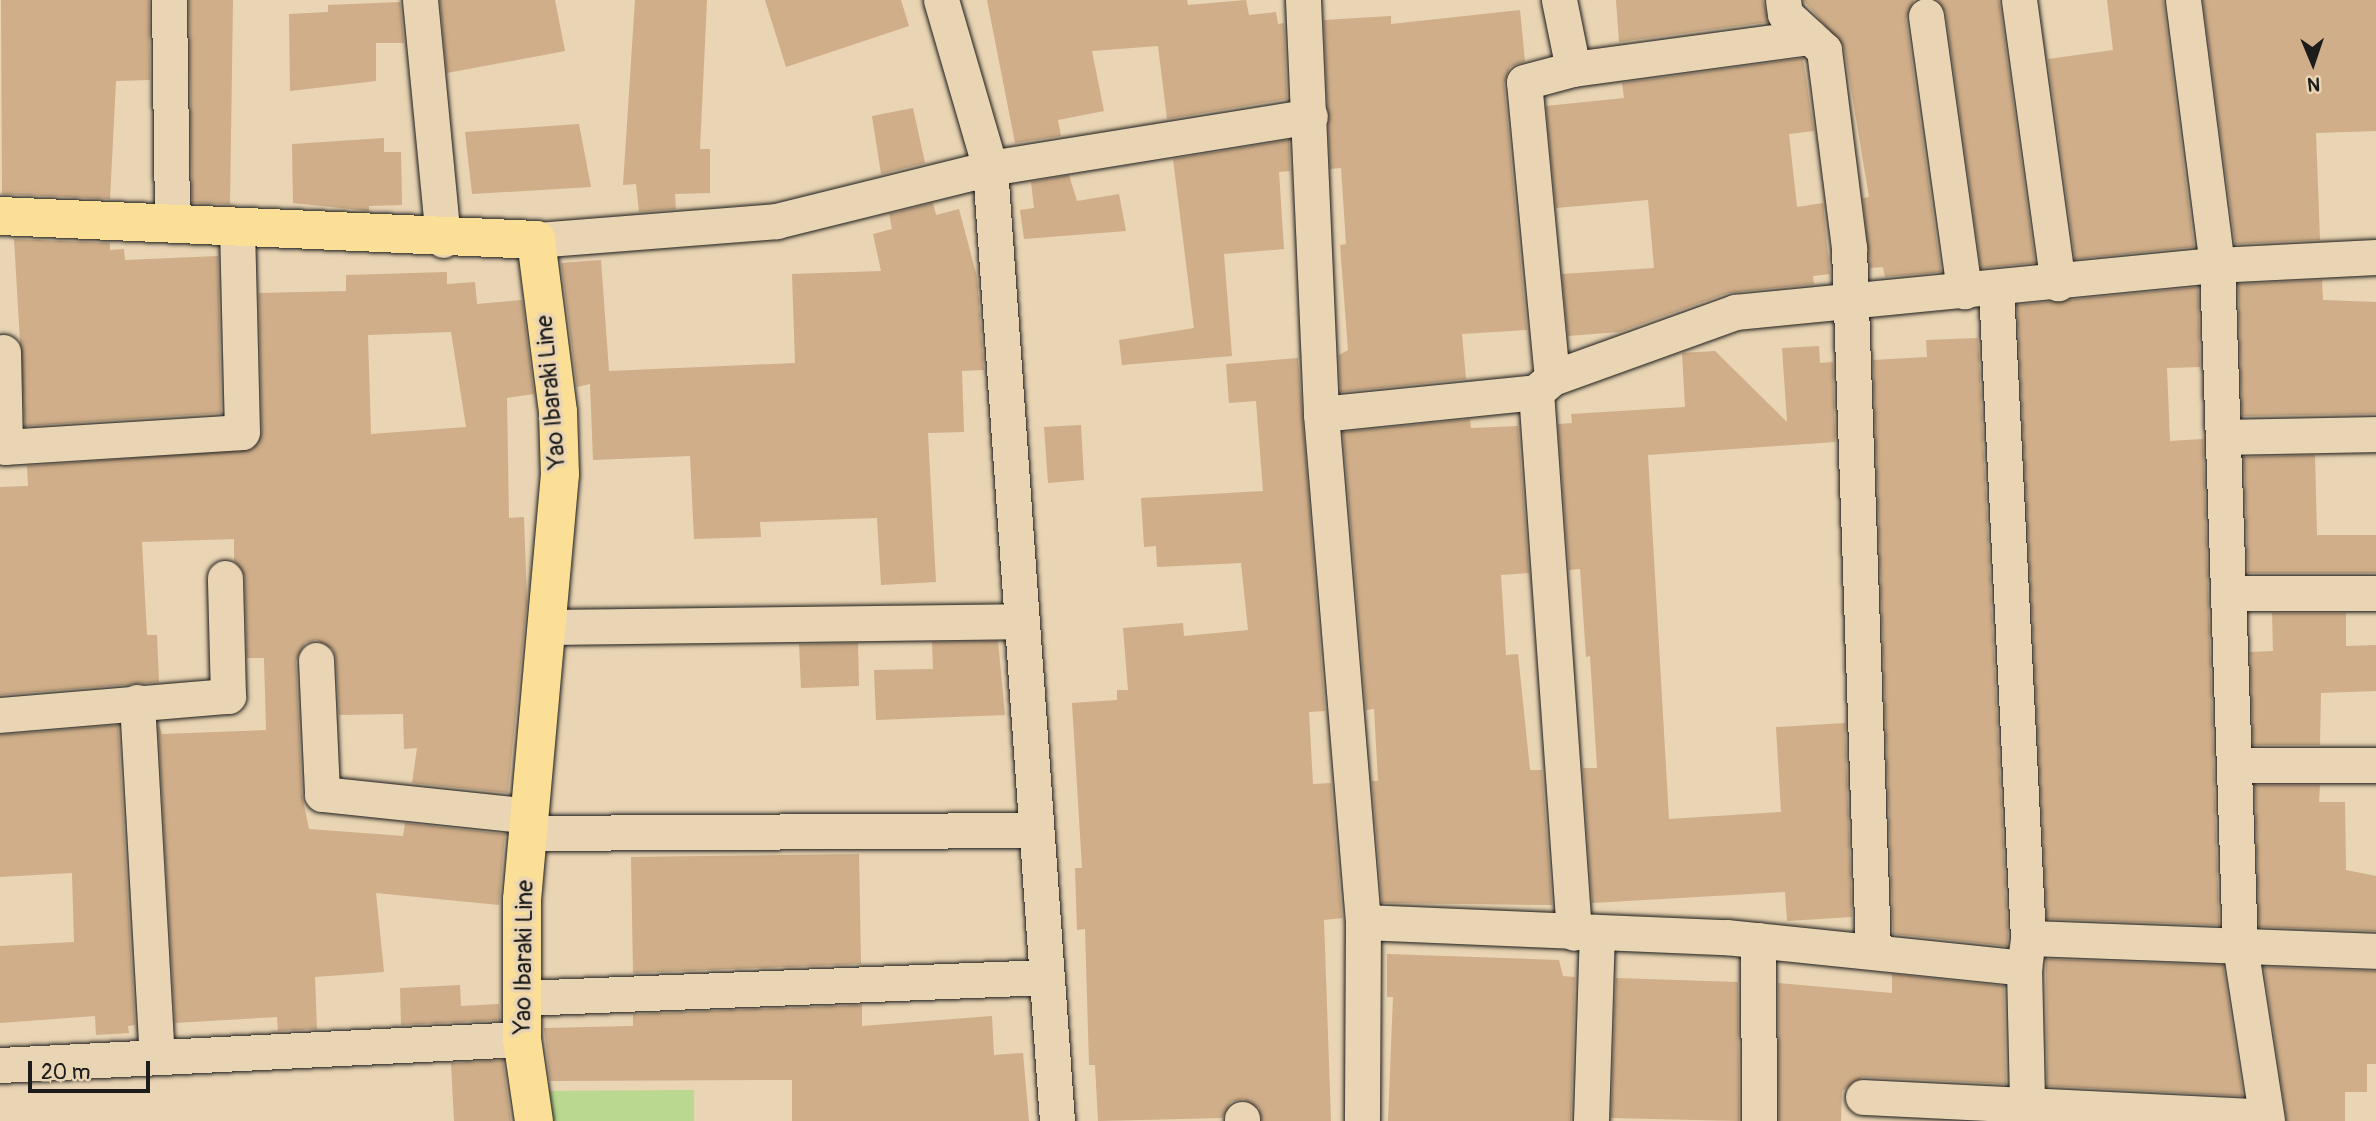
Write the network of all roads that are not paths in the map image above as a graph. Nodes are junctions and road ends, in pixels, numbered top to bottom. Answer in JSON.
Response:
{"nodes":[{"id":1,"x":169,"y":0,"type":"edge"},
{"id":2,"x":420,"y":0,"type":"edge"},
{"id":3,"x":941,"y":0,"type":"edge"},
{"id":4,"x":1303,"y":0,"type":"edge"},
{"id":5,"x":1559,"y":0,"type":"edge"},
{"id":6,"x":1783,"y":0,"type":"edge"},
{"id":7,"x":2019,"y":0,"type":"edge"},
{"id":8,"x":2183,"y":0,"type":"edge"},
{"id":9,"x":1926,"y":16,"type":"dead end"},
{"id":10,"x":1810,"y":37,"type":"junction"},
{"id":11,"x":1573,"y":69,"type":"junction"},
{"id":12,"x":1310,"y":116,"type":"junction"},
{"id":13,"x":990,"y":168,"type":"junction"},
{"id":14,"x":0,"y":216,"type":"edge"},
{"id":15,"x":172,"y":224,"type":"junction"},
{"id":16,"x":237,"y":226,"type":"junction"},
{"id":17,"x":443,"y":240,"type":"junction"},
{"id":18,"x":536,"y":240,"type":"junction"},
{"id":19,"x":2376,"y":257,"type":"edge"},
{"id":20,"x":2217,"y":265,"type":"junction"},
{"id":21,"x":2058,"y":282,"type":"junction"},
{"id":22,"x":1980,"y":290,"type":"junction"},
{"id":23,"x":1847,"y":298,"type":"junction"},
{"id":24,"x":3,"y":352,"type":"dead end"},
{"id":25,"x":1544,"y":385,"type":"junction"},
{"id":26,"x":1321,"y":414,"type":"junction"},
{"id":27,"x":2376,"y":434,"type":"edge"},
{"id":28,"x":2223,"y":437,"type":"junction"},
{"id":29,"x":225,"y":578,"type":"dead end"},
{"id":30,"x":2228,"y":593,"type":"junction"},
{"id":31,"x":2376,"y":593,"type":"edge"},
{"id":32,"x":1021,"y":621,"type":"junction"},
{"id":33,"x":546,"y":627,"type":"junction"},
{"id":34,"x":316,"y":660,"type":"dead end"},
{"id":35,"x":137,"y":702,"type":"junction"},
{"id":36,"x":0,"y":715,"type":"edge"},
{"id":37,"x":2234,"y":765,"type":"junction"},
{"id":38,"x":2376,"y":765,"type":"edge"},
{"id":39,"x":529,"y":824,"type":"junction"},
{"id":40,"x":1035,"y":830,"type":"junction"},
{"id":41,"x":1363,"y":922,"type":"junction"},
{"id":42,"x":1585,"y":933,"type":"junction"},
{"id":43,"x":1758,"y":940,"type":"junction"},
{"id":44,"x":2240,"y":946,"type":"junction"},
{"id":45,"x":1873,"y":951,"type":"junction"},
{"id":46,"x":2376,"y":951,"type":"edge"},
{"id":47,"x":2026,"y":953,"type":"junction"},
{"id":48,"x":1046,"y":977,"type":"junction"},
{"id":49,"x":523,"y":998,"type":"junction"},
{"id":50,"x":522,"y":1039,"type":"junction"},
{"id":51,"x":157,"y":1055,"type":"junction"},
{"id":52,"x":0,"y":1065,"type":"edge"},
{"id":53,"x":1863,"y":1097,"type":"dead end"},
{"id":54,"x":2027,"y":1104,"type":"junction"},
{"id":55,"x":2267,"y":1119,"type":"edge"},
{"id":56,"x":534,"y":1121,"type":"edge"},
{"id":57,"x":1057,"y":1121,"type":"edge"},
{"id":58,"x":1362,"y":1121,"type":"edge"},
{"id":59,"x":1591,"y":1121,"type":"edge"},
{"id":60,"x":1759,"y":1121,"type":"edge"}],
"edges":[{"from":1,"to":15,"type":"street"},
{"from":2,"to":17,"type":"street"},
{"from":3,"to":13,"type":"street"},
{"from":4,"to":12,"type":"street"},
{"from":5,"to":11,"type":"street"},
{"from":6,"to":10,"type":"street"},
{"from":7,"to":21,"type":"street"},
{"from":8,"to":20,"type":"street"},
{"from":9,"to":22,"type":"street"},
{"from":10,"to":11,"type":"street"},
{"from":10,"to":23,"type":"street"},
{"from":11,"to":25,"type":"street"},
{"from":12,"to":13,"type":"street"},
{"from":12,"to":26,"type":"street"},
{"from":13,"to":18,"type":"street"},
{"from":13,"to":32,"type":"street"},
{"from":14,"to":15,"type":"main road"},
{"from":15,"to":16,"type":"main road"},
{"from":16,"to":17,"type":"main road"},
{"from":16,"to":24,"type":"street"},
{"from":17,"to":18,"type":"main road"},
{"from":18,"to":33,"type":"main road","name":"Yao Ibaraki Line"},
{"from":19,"to":20,"type":"street"},
{"from":20,"to":21,"type":"street"},
{"from":20,"to":28,"type":"street"},
{"from":21,"to":22,"type":"street"},
{"from":22,"to":23,"type":"street"},
{"from":22,"to":47,"type":"street"},
{"from":23,"to":25,"type":"street"},
{"from":23,"to":45,"type":"street"},
{"from":25,"to":26,"type":"street"},
{"from":25,"to":42,"type":"street"},
{"from":26,"to":41,"type":"street"},
{"from":27,"to":28,"type":"street"},
{"from":28,"to":30,"type":"street"},
{"from":29,"to":35,"type":"street"},
{"from":30,"to":31,"type":"street"},
{"from":30,"to":37,"type":"street"},
{"from":32,"to":33,"type":"street"},
{"from":32,"to":40,"type":"street"},
{"from":33,"to":39,"type":"main road","name":"Yao Ibaraki Line"},
{"from":34,"to":39,"type":"street"},
{"from":35,"to":36,"type":"street"},
{"from":35,"to":51,"type":"street"},
{"from":37,"to":38,"type":"street"},
{"from":37,"to":44,"type":"street"},
{"from":39,"to":40,"type":"street"},
{"from":39,"to":49,"type":"main road","name":"Yao Ibaraki Line"},
{"from":40,"to":48,"type":"street"},
{"from":41,"to":42,"type":"street"},
{"from":41,"to":58,"type":"street"},
{"from":42,"to":43,"type":"street"},
{"from":42,"to":59,"type":"street"},
{"from":43,"to":45,"type":"street"},
{"from":43,"to":60,"type":"street"},
{"from":44,"to":46,"type":"street"},
{"from":44,"to":47,"type":"street"},
{"from":44,"to":55,"type":"street"},
{"from":45,"to":47,"type":"street"},
{"from":47,"to":54,"type":"street"},
{"from":48,"to":49,"type":"street"},
{"from":48,"to":57,"type":"street"},
{"from":49,"to":50,"type":"main road","name":"Yao Ibaraki Line"},
{"from":50,"to":51,"type":"street"},
{"from":50,"to":56,"type":"main road","name":"Yao Ibaraki Line"},
{"from":51,"to":52,"type":"street"},
{"from":53,"to":54,"type":"street"},
{"from":54,"to":55,"type":"street"}]}
